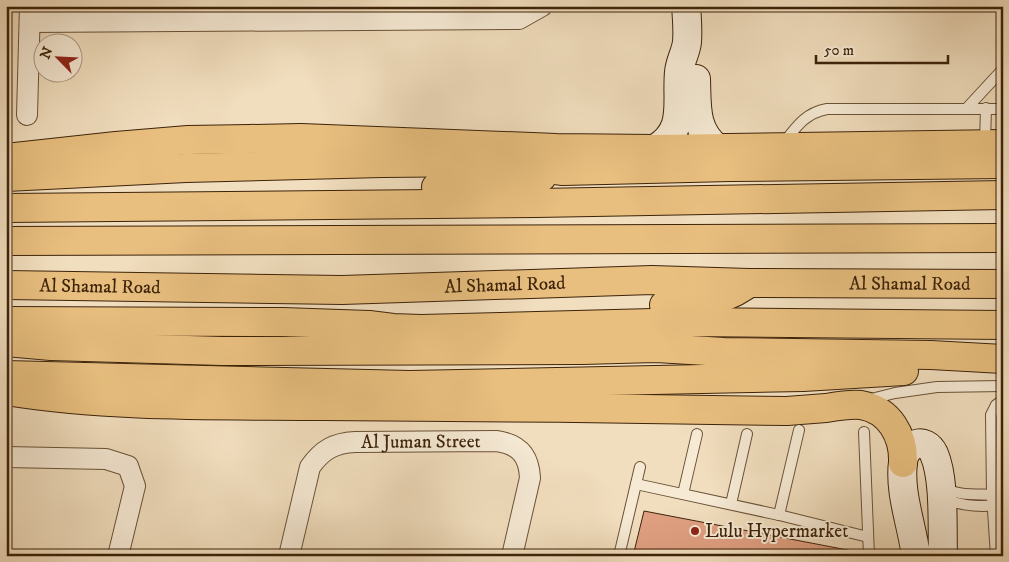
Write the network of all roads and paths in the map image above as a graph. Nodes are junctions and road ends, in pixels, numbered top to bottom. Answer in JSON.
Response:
{"nodes":[{"id":1,"x":542,"y":6,"type":"edge"},
{"id":2,"x":686,"y":6,"type":"edge"},
{"id":3,"x":30,"y":14,"type":"edge"},
{"id":4,"x":687,"y":44,"type":"junction"},
{"id":5,"x":1003,"y":69,"type":"edge"},
{"id":6,"x":967,"y":108,"type":"junction"},
{"id":7,"x":986,"y":108,"type":"junction"},
{"id":8,"x":1003,"y":109,"type":"edge"},
{"id":9,"x":27,"y":115,"type":"dead end"},
{"id":10,"x":994,"y":144,"type":"edge"},
{"id":11,"x":781,"y":146,"type":"junction"},
{"id":12,"x":716,"y":148,"type":"junction"},
{"id":13,"x":655,"y":149,"type":"junction"},
{"id":14,"x":6,"y":158,"type":"edge"},
{"id":15,"x":1003,"y":164,"type":"edge"},
{"id":16,"x":563,"y":170,"type":"junction"},
{"id":17,"x":6,"y":177,"type":"edge"},
{"id":18,"x":1003,"y":195,"type":"edge"},
{"id":19,"x":250,"y":206,"type":"junction"},
{"id":20,"x":6,"y":208,"type":"edge"},
{"id":21,"x":1003,"y":238,"type":"edge"},
{"id":22,"x":6,"y":241,"type":"edge"},
{"id":23,"x":749,"y":283,"type":"junction"},
{"id":24,"x":1003,"y":284,"type":"edge"},
{"id":25,"x":6,"y":285,"type":"edge"},
{"id":26,"x":6,"y":321,"type":"edge"},
{"id":27,"x":810,"y":323,"type":"junction"},
{"id":28,"x":369,"y":325,"type":"junction"},
{"id":29,"x":1003,"y":325,"type":"edge"},
{"id":30,"x":6,"y":342,"type":"edge"},
{"id":31,"x":656,"y":348,"type":"junction"},
{"id":32,"x":1003,"y":359,"type":"edge"},
{"id":33,"x":1003,"y":365,"type":"edge"},
{"id":34,"x":6,"y":375,"type":"edge"},
{"id":35,"x":1003,"y":386,"type":"edge"},
{"id":36,"x":6,"y":391,"type":"edge"},
{"id":37,"x":1003,"y":400,"type":"edge"},
{"id":38,"x":849,"y":405,"type":"junction"},
{"id":39,"x":799,"y":430,"type":"dead end"},
{"id":40,"x":864,"y":432,"type":"dead end"},
{"id":41,"x":696,"y":434,"type":"dead end"},
{"id":42,"x":747,"y":434,"type":"dead end"},
{"id":43,"x":6,"y":457,"type":"edge"},
{"id":44,"x":903,"y":463,"type":"junction"},
{"id":45,"x":640,"y":467,"type":"dead end"},
{"id":46,"x":636,"y":484,"type":"junction"},
{"id":47,"x":941,"y":492,"type":"junction"},
{"id":48,"x":682,"y":494,"type":"junction"},
{"id":49,"x":998,"y":500,"type":"edge"},
{"id":50,"x":731,"y":504,"type":"junction"},
{"id":51,"x":779,"y":515,"type":"junction"},
{"id":52,"x":868,"y":537,"type":"junction"},
{"id":53,"x":118,"y":556,"type":"edge"},
{"id":54,"x":289,"y":556,"type":"edge"},
{"id":55,"x":512,"y":556,"type":"edge"},
{"id":56,"x":619,"y":556,"type":"edge"},
{"id":57,"x":869,"y":556,"type":"edge"},
{"id":58,"x":916,"y":556,"type":"edge"},
{"id":59,"x":943,"y":556,"type":"edge"},
{"id":60,"x":996,"y":556,"type":"edge"}],
"edges":[{"from":1,"to":3,"type":"street"},
{"from":2,"to":4,"type":"street"},
{"from":3,"to":9,"type":"street"},
{"from":4,"to":12,"type":"street"},
{"from":4,"to":13,"type":"street"},
{"from":5,"to":6,"type":"lane"},
{"from":6,"to":7,"type":"lane"},
{"from":6,"to":11,"type":"lane"},
{"from":7,"to":8,"type":"lane"},
{"from":7,"to":10,"type":"lane"},
{"from":10,"to":11,"type":"highway"},
{"from":11,"to":12,"type":"highway"},
{"from":12,"to":13,"type":"highway"},
{"from":13,"to":14,"type":"highway"},
{"from":15,"to":16,"type":"highway"},
{"from":16,"to":17,"type":"highway"},
{"from":16,"to":19,"type":"highway"},
{"from":18,"to":19,"type":"highway"},
{"from":19,"to":20,"type":"highway"},
{"from":21,"to":22,"type":"highway"},
{"from":23,"to":24,"type":"highway","name":"Al Shamal Road"},
{"from":23,"to":25,"type":"highway","name":"Al Shamal Road"},
{"from":23,"to":28,"type":"highway"},
{"from":26,"to":28,"type":"highway"},
{"from":27,"to":28,"type":"highway"},
{"from":27,"to":29,"type":"highway"},
{"from":27,"to":31,"type":"highway"},
{"from":30,"to":31,"type":"highway"},
{"from":31,"to":32,"type":"highway"},
{"from":33,"to":34,"type":"highway"},
{"from":35,"to":38,"type":"lane"},
{"from":36,"to":38,"type":"highway"},
{"from":37,"to":49,"type":"lane"},
{"from":38,"to":44,"type":"highway"},
{"from":39,"to":51,"type":"lane"},
{"from":40,"to":52,"type":"lane"},
{"from":41,"to":48,"type":"lane"},
{"from":42,"to":50,"type":"lane"},
{"from":43,"to":53,"type":"street"},
{"from":44,"to":47,"type":"street"},
{"from":44,"to":58,"type":"street"},
{"from":45,"to":46,"type":"lane"},
{"from":46,"to":48,"type":"lane"},
{"from":46,"to":56,"type":"lane"},
{"from":47,"to":49,"type":"lane"},
{"from":47,"to":59,"type":"street"},
{"from":48,"to":50,"type":"lane"},
{"from":49,"to":60,"type":"lane"},
{"from":50,"to":51,"type":"lane"},
{"from":51,"to":52,"type":"lane"},
{"from":52,"to":57,"type":"lane"},
{"from":54,"to":55,"type":"street","name":"Al Juman Street"}]}
